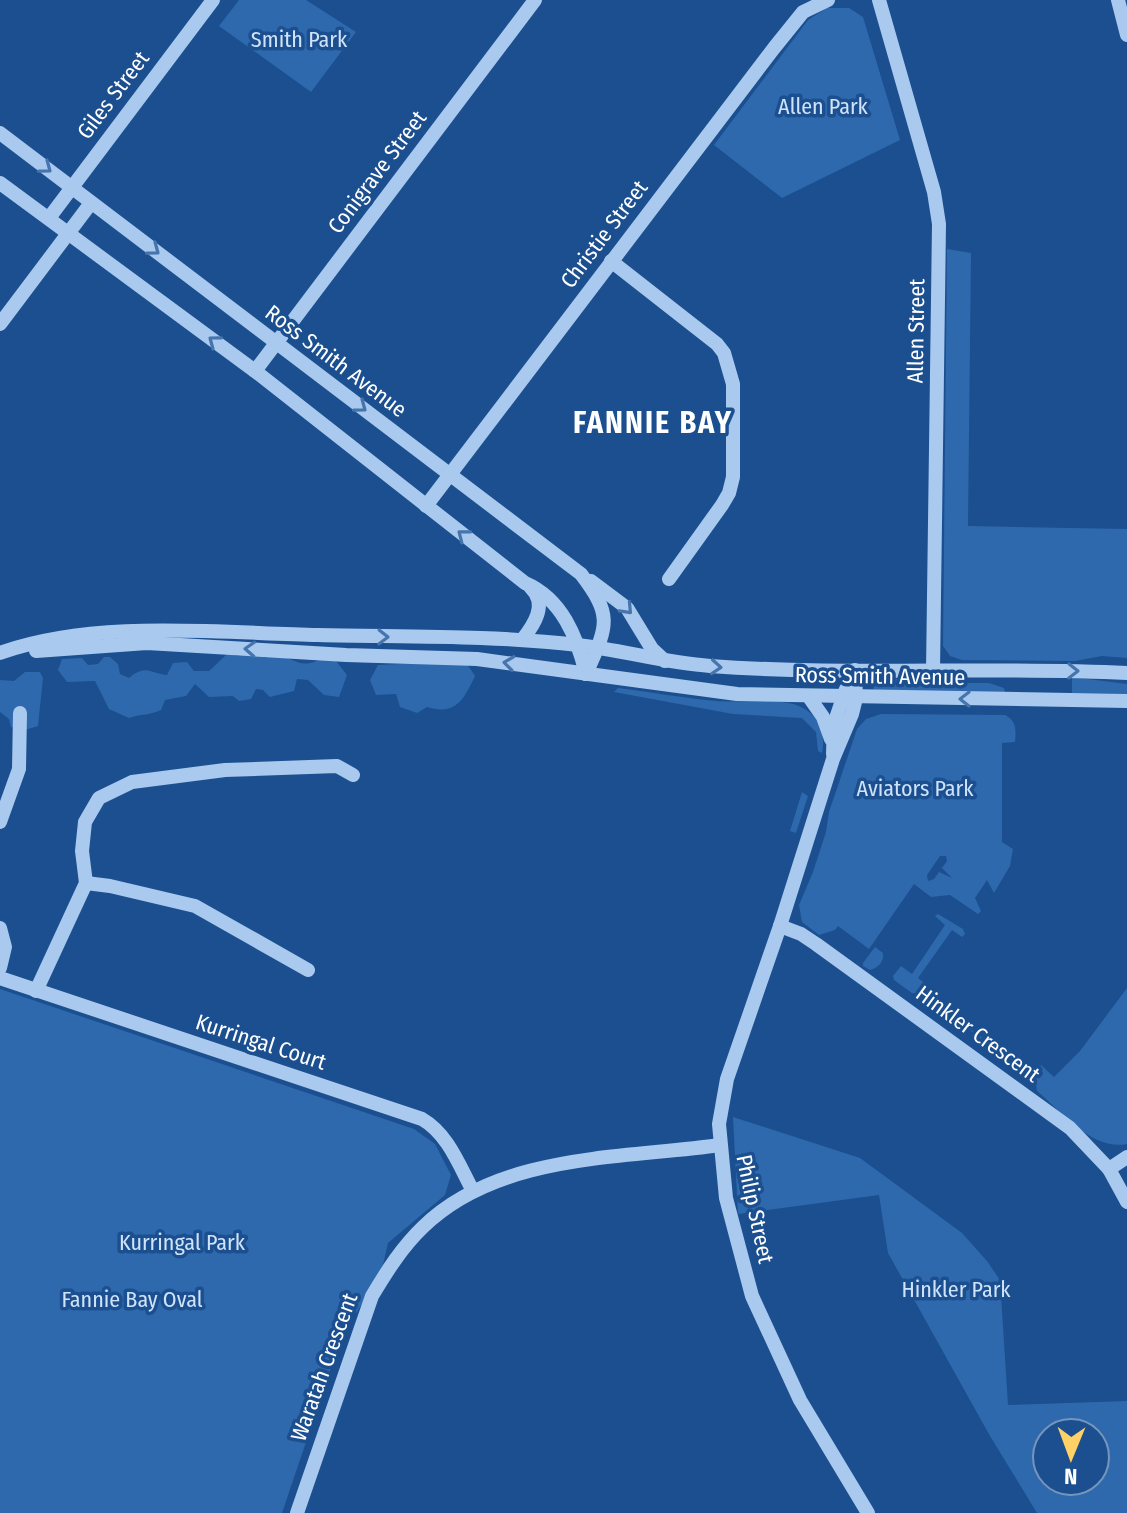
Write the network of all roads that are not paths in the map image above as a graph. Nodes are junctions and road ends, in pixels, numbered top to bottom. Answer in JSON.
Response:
{"nodes":[{"id":1,"x":213,"y":0,"type":"edge"},
{"id":2,"x":535,"y":0,"type":"edge"},
{"id":3,"x":828,"y":0,"type":"edge"},
{"id":4,"x":879,"y":0,"type":"edge"},
{"id":5,"x":1118,"y":0,"type":"edge"},
{"id":6,"x":1127,"y":35,"type":"edge"},
{"id":7,"x":0,"y":133,"type":"edge"},
{"id":8,"x":0,"y":183,"type":"edge"},
{"id":9,"x":71,"y":187,"type":"junction"},
{"id":10,"x":91,"y":203,"type":"junction"},
{"id":11,"x":49,"y":218,"type":"junction"},
{"id":12,"x":69,"y":232,"type":"junction"},
{"id":13,"x":611,"y":261,"type":"junction"},
{"id":14,"x":0,"y":324,"type":"edge"},
{"id":15,"x":276,"y":343,"type":"junction"},
{"id":16,"x":255,"y":371,"type":"junction"},
{"id":17,"x":450,"y":474,"type":"junction"},
{"id":18,"x":426,"y":506,"type":"junction"},
{"id":19,"x":581,"y":574,"type":"junction"},
{"id":20,"x":669,"y":579,"type":"dead end"},
{"id":21,"x":525,"y":583,"type":"junction"},
{"id":22,"x":346,"y":636,"type":"junction"},
{"id":23,"x":522,"y":640,"type":"junction"},
{"id":24,"x":579,"y":645,"type":"junction"},
{"id":25,"x":597,"y":648,"type":"junction"},
{"id":26,"x":0,"y":655,"type":"edge"},
{"id":27,"x":346,"y":655,"type":"junction"},
{"id":28,"x":666,"y":662,"type":"junction"},
{"id":29,"x":855,"y":670,"type":"junction"},
{"id":30,"x":933,"y":671,"type":"junction"},
{"id":31,"x":1027,"y":671,"type":"junction"},
{"id":32,"x":1127,"y":673,"type":"edge"},
{"id":33,"x":586,"y":674,"type":"junction"},
{"id":34,"x":809,"y":697,"type":"junction"},
{"id":35,"x":849,"y":698,"type":"junction"},
{"id":36,"x":1026,"y":700,"type":"junction"},
{"id":37,"x":1127,"y":701,"type":"edge"},
{"id":38,"x":20,"y":713,"type":"dead end"},
{"id":39,"x":833,"y":753,"type":"junction"},
{"id":40,"x":353,"y":775,"type":"dead end"},
{"id":41,"x":0,"y":822,"type":"edge"},
{"id":42,"x":86,"y":883,"type":"junction"},
{"id":43,"x":780,"y":926,"type":"junction"},
{"id":44,"x":0,"y":928,"type":"edge"},
{"id":45,"x":0,"y":968,"type":"edge"},
{"id":46,"x":308,"y":970,"type":"dead end"},
{"id":47,"x":0,"y":978,"type":"edge"},
{"id":48,"x":36,"y":991,"type":"junction"},
{"id":49,"x":720,"y":1145,"type":"junction"},
{"id":50,"x":1127,"y":1157,"type":"edge"},
{"id":51,"x":1109,"y":1169,"type":"junction"},
{"id":52,"x":473,"y":1191,"type":"junction"},
{"id":53,"x":1127,"y":1202,"type":"edge"},
{"id":54,"x":297,"y":1513,"type":"edge"},
{"id":55,"x":868,"y":1513,"type":"edge"}],
"edges":[{"from":1,"to":9,"type":"street","name":"Giles Street"},
{"from":2,"to":15,"type":"street","name":"Conigrave Street"},
{"from":3,"to":13,"type":"street","name":"Christie Street"},
{"from":4,"to":30,"type":"street","name":"Allen Street"},
{"from":5,"to":6,"type":"street"},
{"from":7,"to":9,"type":"street","name":"Ross Smith Avenue","one_way":true},
{"from":8,"to":11,"type":"street"},
{"from":9,"to":10,"type":"street","name":"Ross Smith Avenue"},
{"from":9,"to":11,"type":"street","name":"Giles Street"},
{"from":10,"to":12,"type":"street"},
{"from":10,"to":15,"type":"street","name":"Ross Smith Avenue","one_way":true},
{"from":11,"to":12,"type":"street"},
{"from":12,"to":14,"type":"street"},
{"from":16,"to":12,"type":"street","one_way":true},
{"from":13,"to":17,"type":"street","name":"Christie Street"},
{"from":13,"to":20,"type":"street"},
{"from":15,"to":16,"type":"street","name":"Conigrave Street"},
{"from":15,"to":17,"type":"street","name":"Ross Smith Avenue","one_way":true},
{"from":16,"to":18,"type":"street"},
{"from":17,"to":18,"type":"street","name":"Christie Street"},
{"from":17,"to":19,"type":"street","name":"Ross Smith Avenue"},
{"from":21,"to":18,"type":"street","one_way":true},
{"from":19,"to":25,"type":"street","name":"Ross Smith Avenue"},
{"from":19,"to":28,"type":"street","one_way":true},
{"from":21,"to":23,"type":"street"},
{"from":21,"to":24,"type":"street"},
{"from":22,"to":23,"type":"street","name":"Ross Smith Avenue","one_way":true},
{"from":22,"to":26,"type":"street","name":"Ross Smith Avenue"},
{"from":22,"to":27,"type":"street"},
{"from":23,"to":24,"type":"street","name":"Ross Smith Avenue"},
{"from":24,"to":25,"type":"street","name":"Ross Smith Avenue"},
{"from":24,"to":33,"type":"street"},
{"from":25,"to":28,"type":"street","name":"Ross Smith Avenue"},
{"from":25,"to":33,"type":"street","name":"Ross Smith Avenue"},
{"from":27,"to":26,"type":"street","name":"Ross Smith Avenue","one_way":true},
{"from":33,"to":27,"type":"street","name":"Ross Smith Avenue","one_way":true},
{"from":28,"to":29,"type":"street","name":"Ross Smith Avenue","one_way":true},
{"from":29,"to":30,"type":"street","name":"Ross Smith Avenue"},
{"from":29,"to":35,"type":"street","name":"Philip Street"},
{"from":30,"to":31,"type":"street","name":"Ross Smith Avenue"},
{"from":31,"to":32,"type":"street","name":"Ross Smith Avenue","one_way":true},
{"from":31,"to":36,"type":"street"},
{"from":33,"to":34,"type":"street","name":"Ross Smith Avenue"},
{"from":34,"to":35,"type":"street","name":"Ross Smith Avenue"},
{"from":34,"to":39,"type":"street"},
{"from":36,"to":35,"type":"street","name":"Ross Smith Avenue","one_way":true},
{"from":35,"to":39,"type":"street","name":"Philip Street"},
{"from":36,"to":37,"type":"street","name":"Ross Smith Avenue"},
{"from":38,"to":41,"type":"street"},
{"from":39,"to":43,"type":"street","name":"Philip Street"},
{"from":40,"to":42,"type":"street"},
{"from":42,"to":46,"type":"street"},
{"from":42,"to":48,"type":"street"},
{"from":43,"to":49,"type":"street","name":"Philip Street"},
{"from":43,"to":51,"type":"street","name":"Hinkler Crescent"},
{"from":44,"to":45,"type":"street"},
{"from":47,"to":48,"type":"street","name":"Kurringal Court"},
{"from":48,"to":52,"type":"street","name":"Kurringal Court"},
{"from":49,"to":52,"type":"street","name":"Waratah Crescent"},
{"from":49,"to":55,"type":"street","name":"Philip Street"},
{"from":50,"to":51,"type":"street"},
{"from":51,"to":53,"type":"street","name":"Hinkler Crescent"},
{"from":52,"to":54,"type":"street","name":"Waratah Crescent"}]}
